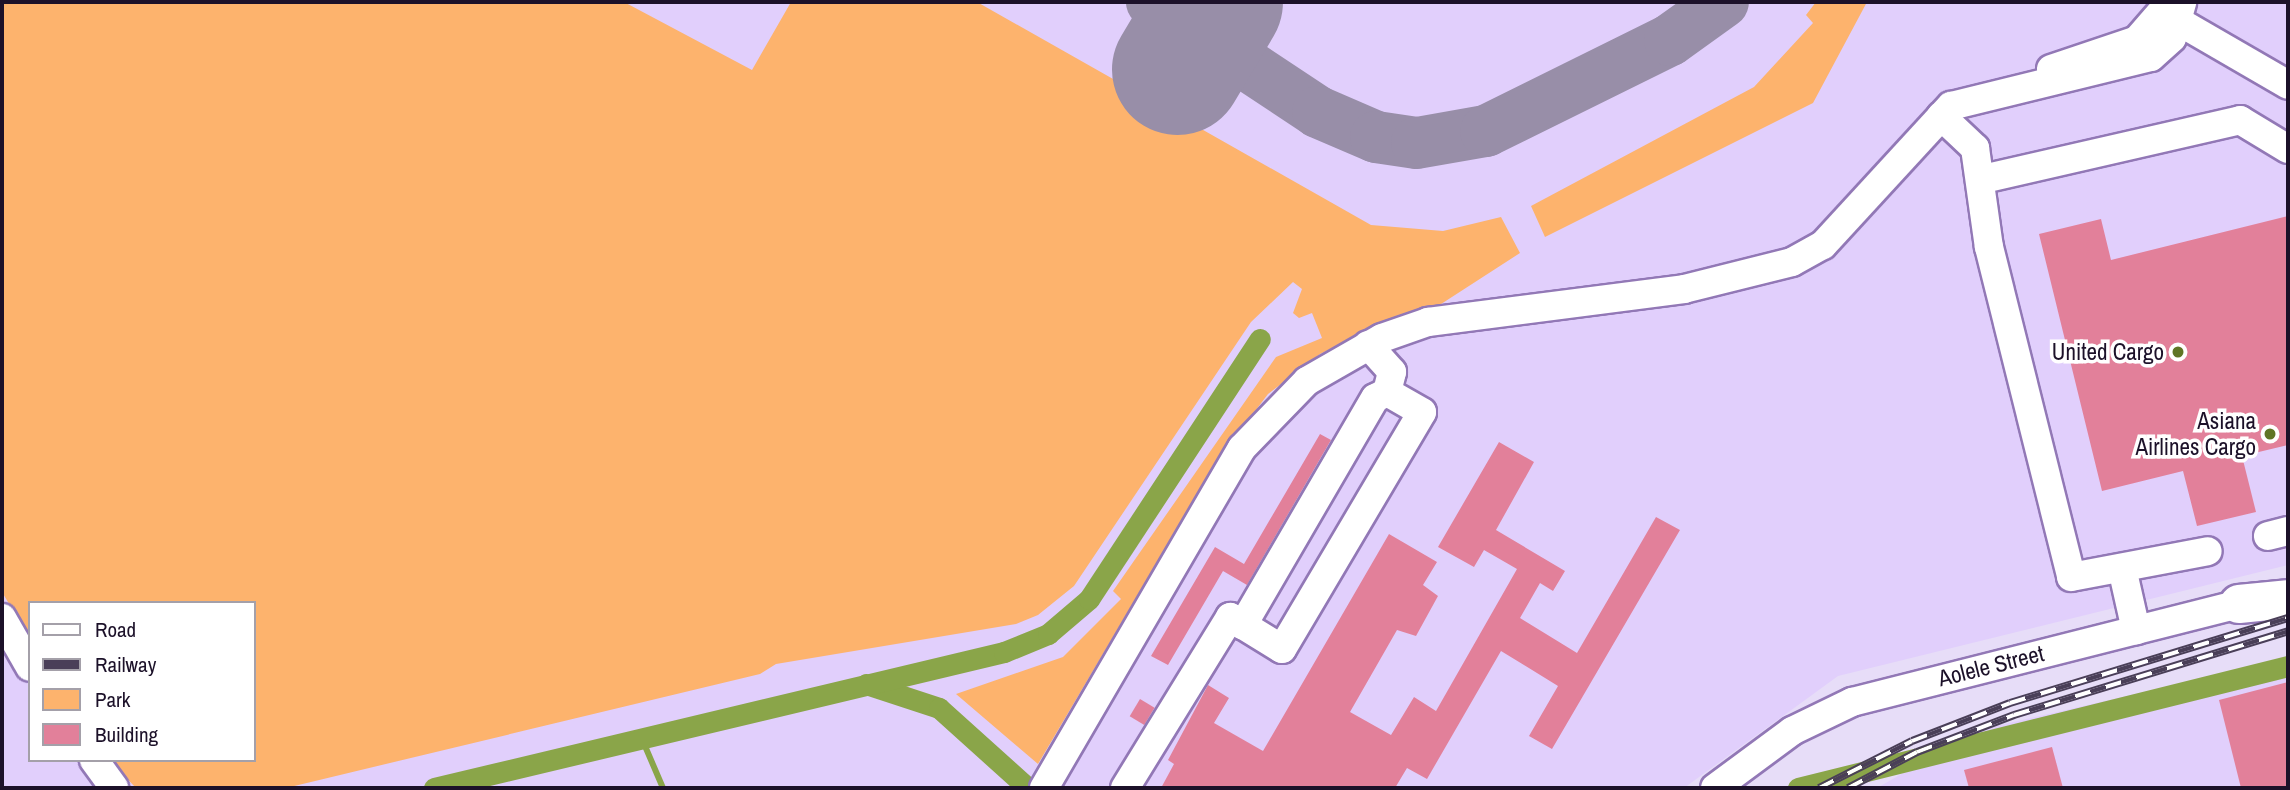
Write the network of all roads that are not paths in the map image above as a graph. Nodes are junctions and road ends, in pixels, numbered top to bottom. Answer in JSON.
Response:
{"nodes":[{"id":1,"x":2173,"y":9,"type":"edge"},
{"id":2,"x":2288,"y":85,"type":"edge"},
{"id":3,"x":1941,"y":116,"type":"junction"},
{"id":4,"x":2288,"y":149,"type":"edge"},
{"id":5,"x":1983,"y":179,"type":"junction"},
{"id":6,"x":1368,"y":345,"type":"junction"},
{"id":7,"x":1387,"y":392,"type":"junction"},
{"id":8,"x":2208,"y":551,"type":"dead end"},
{"id":9,"x":2122,"y":568,"type":"junction"},
{"id":10,"x":2288,"y":592,"type":"edge"},
{"id":11,"x":2288,"y":599,"type":"edge"},
{"id":12,"x":2239,"y":604,"type":"junction"},
{"id":13,"x":2,"y":618,"type":"edge"},
{"id":14,"x":1243,"y":625,"type":"junction"},
{"id":15,"x":2136,"y":630,"type":"junction"},
{"id":16,"x":28,"y":664,"type":"edge"},
{"id":17,"x":95,"y":762,"type":"edge"},
{"id":18,"x":1049,"y":780,"type":"edge"},
{"id":19,"x":1719,"y":785,"type":"edge"},
{"id":20,"x":114,"y":788,"type":"edge"},
{"id":21,"x":1125,"y":788,"type":"edge"}],
"edges":[{"from":1,"to":2,"type":"street"},
{"from":1,"to":3,"type":"street"},
{"from":3,"to":5,"type":"street"},
{"from":3,"to":6,"type":"street"},
{"from":4,"to":5,"type":"street"},
{"from":5,"to":9,"type":"street"},
{"from":6,"to":7,"type":"street"},
{"from":6,"to":18,"type":"street"},
{"from":7,"to":14,"type":"street"},
{"from":7,"to":14,"type":"street"},
{"from":8,"to":9,"type":"street"},
{"from":9,"to":15,"type":"street"},
{"from":10,"to":12,"type":"street","name":"Aolele Street"},
{"from":11,"to":12,"type":"highway"},
{"from":12,"to":15,"type":"street","name":"Aolele Street"},
{"from":13,"to":16,"type":"street"},
{"from":14,"to":21,"type":"street"},
{"from":15,"to":19,"type":"street","name":"Aolele Street"},
{"from":17,"to":20,"type":"street"}]}
